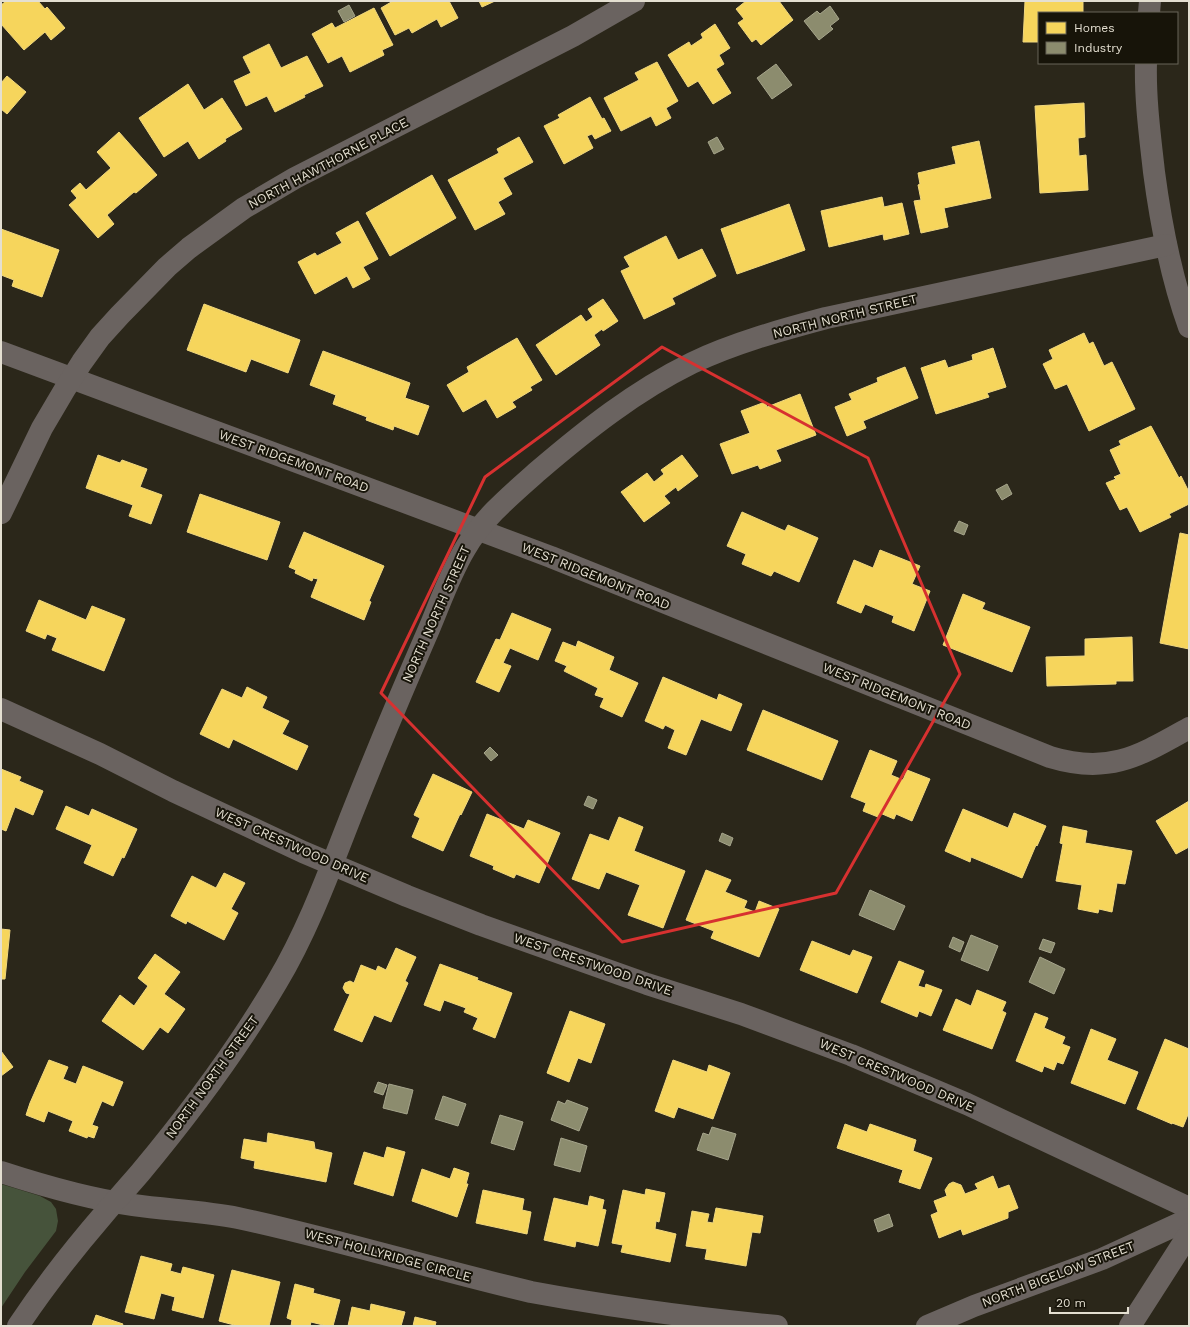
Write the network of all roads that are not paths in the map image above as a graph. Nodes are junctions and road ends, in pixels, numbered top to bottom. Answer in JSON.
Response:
{"nodes":[{"id":1,"x":634,"y":1,"type":"edge"},
{"id":2,"x":1150,"y":1,"type":"edge"},
{"id":3,"x":1149,"y":12,"type":"edge"},
{"id":4,"x":1146,"y":64,"type":"edge"},
{"id":5,"x":1166,"y":245,"type":"junction"},
{"id":6,"x":1189,"y":327,"type":"edge"},
{"id":7,"x":1,"y":352,"type":"edge"},
{"id":8,"x":71,"y":378,"type":"junction"},
{"id":9,"x":1,"y":513,"type":"edge"},
{"id":10,"x":477,"y":530,"type":"junction"},
{"id":11,"x":1,"y":709,"type":"edge"},
{"id":12,"x":1189,"y":728,"type":"edge"},
{"id":13,"x":332,"y":864,"type":"junction"},
{"id":14,"x":1,"y":1172,"type":"edge"},
{"id":15,"x":115,"y":1202,"type":"junction"},
{"id":16,"x":1189,"y":1208,"type":"edge"},
{"id":17,"x":1189,"y":1219,"type":"edge"},
{"id":18,"x":1189,"y":1234,"type":"edge"},
{"id":19,"x":928,"y":1325,"type":"edge"},
{"id":20,"x":18,"y":1326,"type":"edge"},
{"id":21,"x":777,"y":1326,"type":"edge"},
{"id":22,"x":1130,"y":1326,"type":"edge"}],
"edges":[{"from":1,"to":8,"type":"street","name":"NORTH HAWTHORNE PLACE"},
{"from":2,"to":3,"type":"street"},
{"from":4,"to":5,"type":"street"},
{"from":5,"to":6,"type":"street"},
{"from":5,"to":10,"type":"street","name":"NORTH NORTH STREET"},
{"from":7,"to":8,"type":"street","name":"WEST RIDGEMONT ROAD"},
{"from":8,"to":9,"type":"street","name":"NORTH HAWTHORNE PLACE"},
{"from":8,"to":10,"type":"street","name":"WEST RIDGEMONT ROAD"},
{"from":10,"to":12,"type":"street","name":"WEST RIDGEMONT ROAD"},
{"from":10,"to":13,"type":"street","name":"NORTH NORTH STREET"},
{"from":11,"to":13,"type":"street","name":"WEST CRESTWOOD DRIVE"},
{"from":13,"to":15,"type":"street","name":"NORTH NORTH STREET"},
{"from":13,"to":16,"type":"street","name":"WEST CRESTWOOD DRIVE"},
{"from":14,"to":15,"type":"street","name":"WEST HOLLYRIDGE CIRCLE"},
{"from":15,"to":20,"type":"street","name":"NORTH NORTH STREET"},
{"from":15,"to":21,"type":"street","name":"WEST HOLLYRIDGE CIRCLE"},
{"from":17,"to":19,"type":"street","name":"NORTH BIGELOW STREET"},
{"from":18,"to":22,"type":"street"}]}
